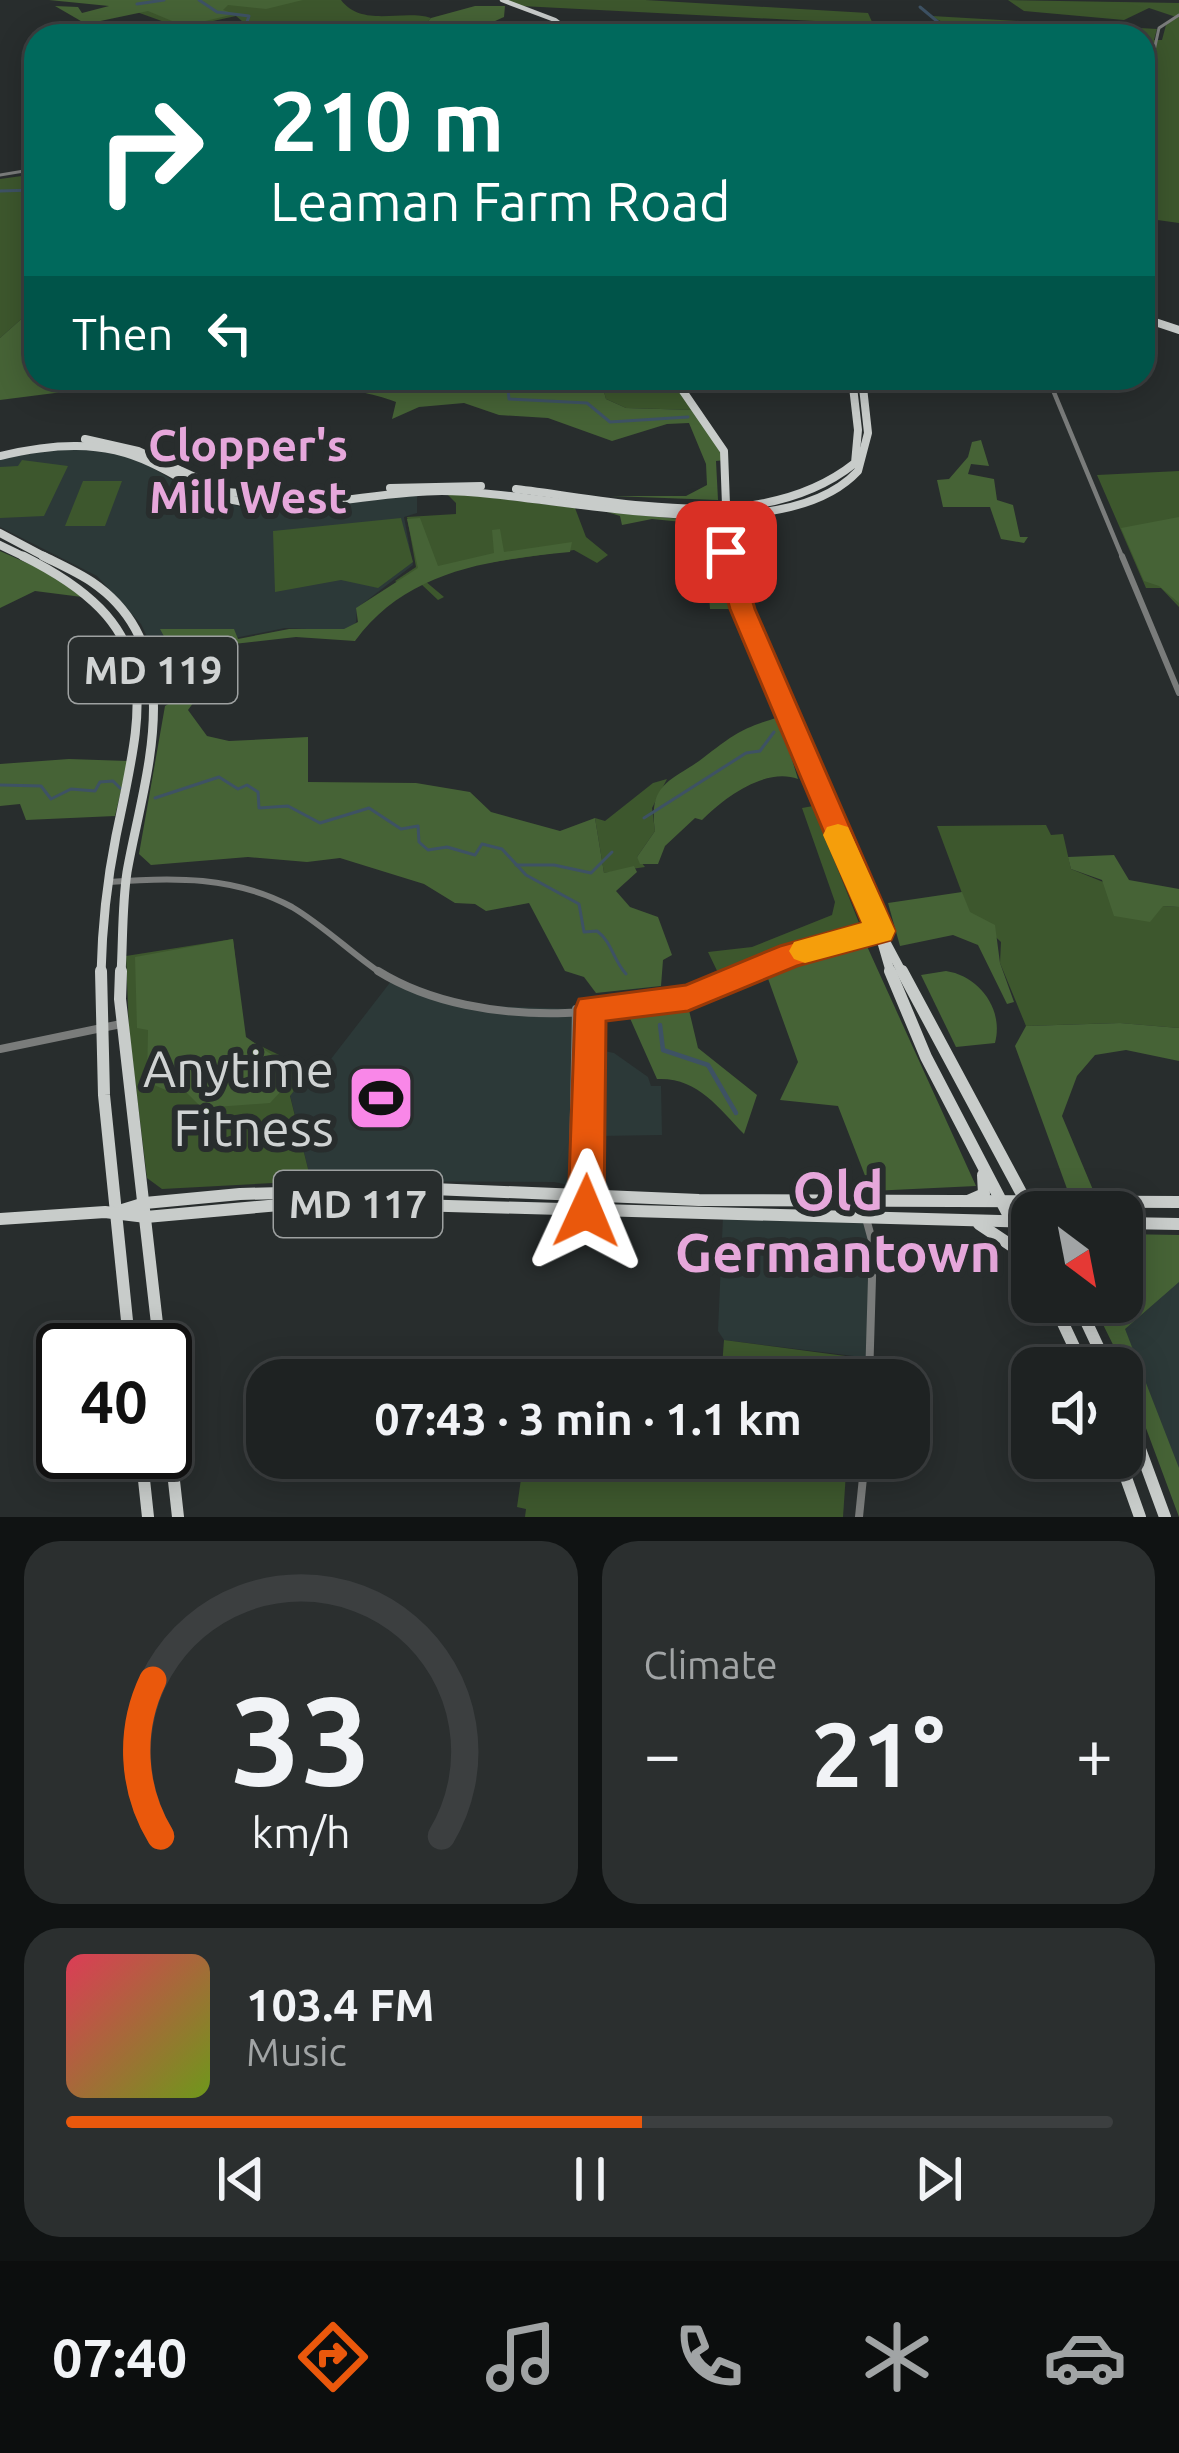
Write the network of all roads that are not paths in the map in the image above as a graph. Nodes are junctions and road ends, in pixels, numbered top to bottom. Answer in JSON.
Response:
{"nodes":[{"id":1,"x":502,"y":0,"type":"edge"},
{"id":2,"x":1179,"y":14,"type":"edge"},
{"id":3,"x":560,"y":24,"type":"edge"},
{"id":4,"x":1155,"y":46,"type":"edge"},
{"id":5,"x":682,"y":390,"type":"edge"},
{"id":6,"x":854,"y":390,"type":"edge"},
{"id":7,"x":863,"y":390,"type":"edge"},
{"id":8,"x":1053,"y":390,"type":"edge"},
{"id":9,"x":0,"y":454,"type":"edge"},
{"id":10,"x":728,"y":511,"type":"junction"},
{"id":11,"x":0,"y":533,"type":"edge"},
{"id":12,"x":0,"y":545,"type":"edge"},
{"id":13,"x":1179,"y":693,"type":"edge"},
{"id":14,"x":126,"y":880,"type":"junction"},
{"id":15,"x":107,"y":882,"type":"junction"},
{"id":16,"x":880,"y":931,"type":"junction"},
{"id":17,"x":575,"y":1009,"type":"junction"},
{"id":18,"x":590,"y":1009,"type":"junction"},
{"id":19,"x":122,"y":1024,"type":"junction"},
{"id":20,"x":100,"y":1028,"type":"junction"},
{"id":21,"x":0,"y":1048,"type":"edge"},
{"id":22,"x":976,"y":1153,"type":"junction"},
{"id":23,"x":1018,"y":1191,"type":"edge"},
{"id":24,"x":579,"y":1195,"type":"junction"},
{"id":25,"x":861,"y":1201,"type":"junction"},
{"id":26,"x":1179,"y":1202,"type":"edge"},
{"id":27,"x":958,"y":1203,"type":"junction"},
{"id":28,"x":1002,"y":1204,"type":"junction"},
{"id":29,"x":1143,"y":1205,"type":"edge"},
{"id":30,"x":1011,"y":1207,"type":"edge"},
{"id":31,"x":145,"y":1210,"type":"junction"},
{"id":32,"x":119,"y":1211,"type":"junction"},
{"id":33,"x":579,"y":1211,"type":"junction"},
{"id":34,"x":0,"y":1219,"type":"edge"},
{"id":35,"x":968,"y":1220,"type":"junction"},
{"id":36,"x":1011,"y":1220,"type":"edge"},
{"id":37,"x":867,"y":1221,"type":"junction"},
{"id":38,"x":1011,"y":1222,"type":"edge"},
{"id":39,"x":1143,"y":1223,"type":"edge"},
{"id":40,"x":1179,"y":1224,"type":"edge"},
{"id":41,"x":1011,"y":1244,"type":"edge"},
{"id":42,"x":128,"y":1323,"type":"edge"},
{"id":43,"x":157,"y":1323,"type":"edge"},
{"id":44,"x":870,"y":1359,"type":"edge"},
{"id":45,"x":1143,"y":1457,"type":"edge"},
{"id":46,"x":144,"y":1479,"type":"edge"},
{"id":47,"x":174,"y":1479,"type":"edge"},
{"id":48,"x":863,"y":1479,"type":"edge"},
{"id":49,"x":1126,"y":1479,"type":"edge"},
{"id":50,"x":148,"y":1517,"type":"edge"},
{"id":51,"x":178,"y":1517,"type":"edge"},
{"id":52,"x":859,"y":1517,"type":"edge"},
{"id":53,"x":1140,"y":1517,"type":"edge"},
{"id":54,"x":1165,"y":1517,"type":"edge"}],
"edges":[{"from":1,"to":3,"type":"main road"},
{"from":2,"to":4,"type":"street"},
{"from":5,"to":10,"type":"main road"},
{"from":6,"to":10,"type":"main road"},
{"from":7,"to":10,"type":"main road"},
{"from":8,"to":13,"type":"street"},
{"from":9,"to":10,"type":"main road"},
{"from":10,"to":16,"type":"main road"},
{"from":11,"to":14,"type":"main road","number":"MD 119"},
{"from":12,"to":15,"type":"main road","number":"MD 119"},
{"from":14,"to":15,"type":"street"},
{"from":14,"to":17,"type":"street"},
{"from":14,"to":19,"type":"main road","number":"MD 119"},
{"from":15,"to":20,"type":"main road","number":"MD 119"},
{"from":16,"to":18,"type":"street"},
{"from":16,"to":22,"type":"main road"},
{"from":16,"to":23,"type":"main road"},
{"from":17,"to":18,"type":"street"},
{"from":17,"to":24,"type":"street"},
{"from":18,"to":24,"type":"street"},
{"from":19,"to":20,"type":"street"},
{"from":19,"to":31,"type":"main road","number":"MD 119"},
{"from":20,"to":21,"type":"street"},
{"from":20,"to":32,"type":"main road","number":"MD 119"},
{"from":22,"to":27,"type":"main road"},
{"from":22,"to":28,"type":"main road"},
{"from":24,"to":25,"type":"main road","number":"MD 117"},
{"from":24,"to":31,"type":"main road","number":"MD 117"},
{"from":24,"to":33,"type":"street"},
{"from":25,"to":27,"type":"main road","number":"MD 117"},
{"from":25,"to":37,"type":"street"},
{"from":26,"to":29,"type":"main road","number":"MD 117"},
{"from":27,"to":28,"type":"main road","number":"MD 117"},
{"from":28,"to":30,"type":"main road","number":"MD 117"},
{"from":28,"to":36,"type":"main road"},
{"from":31,"to":32,"type":"main road","number":"MD 117"},
{"from":31,"to":33,"type":"main road","number":"MD 117"},
{"from":31,"to":43,"type":"main road","number":"MD 119"},
{"from":32,"to":34,"type":"main road","number":"MD 117"},
{"from":32,"to":42,"type":"main road","number":"MD 119"},
{"from":33,"to":37,"type":"main road","number":"MD 117"},
{"from":35,"to":37,"type":"main road","number":"MD 117"},
{"from":35,"to":38,"type":"main road","number":"MD 117"},
{"from":35,"to":41,"type":"main road"},
{"from":37,"to":44,"type":"street"},
{"from":39,"to":40,"type":"main road"},
{"from":45,"to":54,"type":"main road"},
{"from":46,"to":50,"type":"main road"},
{"from":47,"to":51,"type":"main road"},
{"from":48,"to":52,"type":"street"},
{"from":49,"to":53,"type":"main road"}]}
